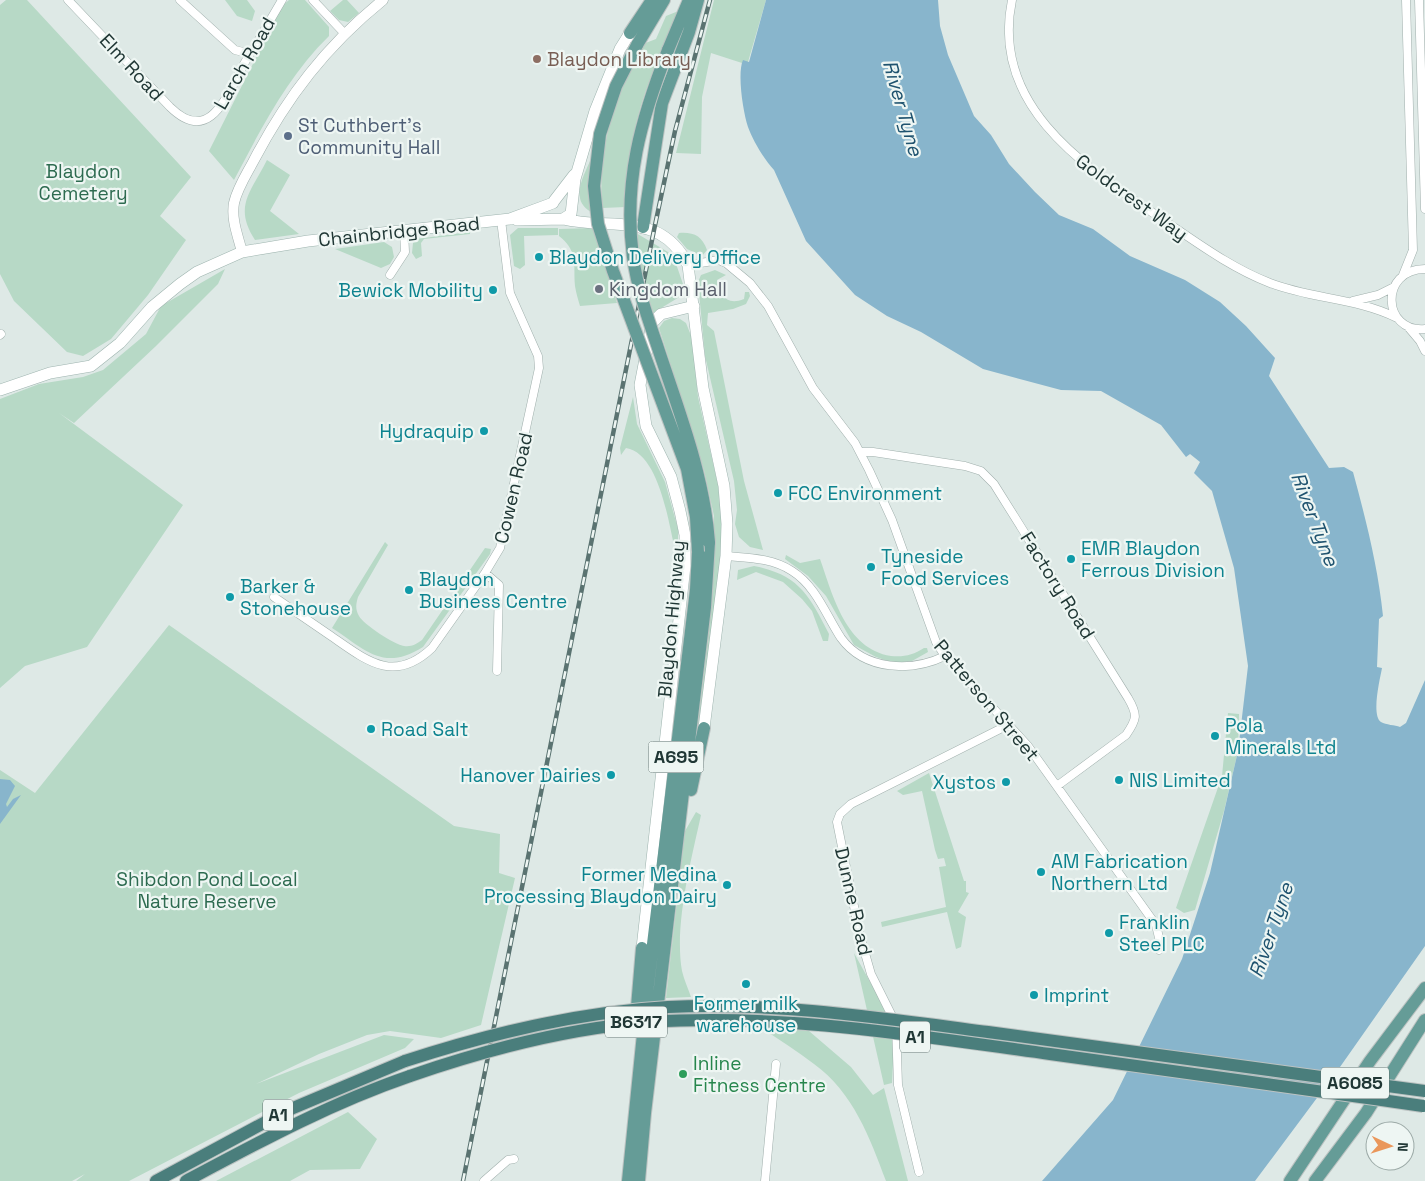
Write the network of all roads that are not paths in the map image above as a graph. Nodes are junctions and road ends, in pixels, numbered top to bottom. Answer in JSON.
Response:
{"nodes":[{"id":1,"x":68,"y":0,"type":"edge"},
{"id":2,"x":180,"y":0,"type":"edge"},
{"id":3,"x":282,"y":0,"type":"edge"},
{"id":4,"x":313,"y":0,"type":"edge"},
{"id":5,"x":383,"y":0,"type":"edge"},
{"id":6,"x":652,"y":0,"type":"edge"},
{"id":7,"x":664,"y":0,"type":"edge"},
{"id":8,"x":689,"y":0,"type":"edge"},
{"id":9,"x":698,"y":0,"type":"edge"},
{"id":10,"x":1012,"y":0,"type":"edge"},
{"id":11,"x":1406,"y":0,"type":"edge"},
{"id":12,"x":1419,"y":0,"type":"edge"},
{"id":13,"x":630,"y":33,"type":"joint"},
{"id":14,"x":345,"y":34,"type":"junction"},
{"id":15,"x":247,"y":53,"type":"junction"},
{"id":16,"x":202,"y":121,"type":"joint"},
{"id":17,"x":577,"y":172,"type":"junction"},
{"id":18,"x":553,"y":202,"type":"junction"},
{"id":19,"x":572,"y":206,"type":"junction"},
{"id":20,"x":1425,"y":209,"type":"edge"},
{"id":21,"x":561,"y":219,"type":"junction"},
{"id":22,"x":506,"y":220,"type":"junction"},
{"id":23,"x":604,"y":224,"type":"junction"},
{"id":24,"x":643,"y":227,"type":"junction"},
{"id":25,"x":404,"y":231,"type":"junction"},
{"id":26,"x":242,"y":252,"type":"junction"},
{"id":27,"x":688,"y":265,"type":"junction"},
{"id":28,"x":1425,"y":269,"type":"edge"},
{"id":29,"x":390,"y":275,"type":"dead end"},
{"id":30,"x":1404,"y":275,"type":"junction"},
{"id":31,"x":1394,"y":287,"type":"junction"},
{"id":32,"x":1351,"y":301,"type":"junction"},
{"id":33,"x":694,"y":306,"type":"junction"},
{"id":34,"x":1397,"y":318,"type":"junction"},
{"id":35,"x":1409,"y":328,"type":"junction"},
{"id":36,"x":1425,"y":329,"type":"edge"},
{"id":37,"x":1425,"y":351,"type":"edge"},
{"id":38,"x":0,"y":390,"type":"edge"},
{"id":39,"x":860,"y":452,"type":"junction"},
{"id":40,"x":726,"y":556,"type":"junction"},
{"id":41,"x":485,"y":573,"type":"junction"},
{"id":42,"x":274,"y":597,"type":"dead end"},
{"id":43,"x":945,"y":656,"type":"junction"},
{"id":44,"x":497,"y":670,"type":"dead end"},
{"id":45,"x":1008,"y":725,"type":"junction"},
{"id":46,"x":704,"y":728,"type":"joint"},
{"id":47,"x":1056,"y":786,"type":"junction"},
{"id":48,"x":679,"y":833,"type":"junction"},
{"id":49,"x":642,"y":948,"type":"joint"},
{"id":50,"x":1159,"y":950,"type":"dead end"},
{"id":51,"x":1425,"y":988,"type":"edge"},
{"id":52,"x":1425,"y":1020,"type":"edge"},
{"id":53,"x":776,"y":1064,"type":"dead end"},
{"id":54,"x":1425,"y":1092,"type":"edge"},
{"id":55,"x":636,"y":1096,"type":"junction"},
{"id":56,"x":1424,"y":1106,"type":"edge"},
{"id":57,"x":514,"y":1159,"type":"dead end"},
{"id":58,"x":919,"y":1172,"type":"dead end"},
{"id":59,"x":156,"y":1181,"type":"edge"},
{"id":60,"x":186,"y":1181,"type":"edge"},
{"id":61,"x":484,"y":1181,"type":"edge"},
{"id":62,"x":628,"y":1181,"type":"edge"},
{"id":63,"x":639,"y":1181,"type":"edge"},
{"id":64,"x":765,"y":1181,"type":"edge"},
{"id":65,"x":1290,"y":1181,"type":"edge"},
{"id":66,"x":1315,"y":1181,"type":"edge"}],
"edges":[{"from":1,"to":16,"type":"street","name":"Elm Road"},
{"from":2,"to":15,"type":"street"},
{"from":3,"to":15,"type":"street","name":"Larch Road"},
{"from":4,"to":14,"type":"street"},
{"from":5,"to":14,"type":"street"},
{"from":6,"to":13,"type":"main road"},
{"from":7,"to":55,"type":"main road","name":"Blaydon Highway","number":"A695","bridge":true},
{"from":8,"to":48,"type":"main road","name":"Blaydon Highway","number":"A695","bridge":true},
{"from":9,"to":24,"type":"main road"},
{"from":10,"to":32,"type":"street","name":"Goldcrest Way"},
{"from":11,"to":30,"type":"street"},
{"from":12,"to":20,"type":"street"},
{"from":13,"to":17,"type":"main road"},
{"from":14,"to":26,"type":"street"},
{"from":15,"to":16,"type":"street","name":"Larch Road"},
{"from":17,"to":18,"type":"main road"},
{"from":17,"to":19,"type":"main road"},
{"from":18,"to":19,"type":"main road"},
{"from":18,"to":21,"type":"main road"},
{"from":18,"to":22,"type":"main road","name":"Chainbridge Road"},
{"from":19,"to":21,"type":"main road"},
{"from":19,"to":23,"type":"main road"},
{"from":21,"to":22,"type":"main road"},
{"from":21,"to":23,"type":"main road"},
{"from":22,"to":25,"type":"main road","name":"Chainbridge Road"},
{"from":22,"to":41,"type":"street","name":"Cowen Road"},
{"from":23,"to":24,"type":"main road"},
{"from":24,"to":27,"type":"main road"},
{"from":25,"to":26,"type":"main road","name":"Chainbridge Road"},
{"from":25,"to":29,"type":"street"},
{"from":26,"to":38,"type":"main road","name":"Chainbridge Road"},
{"from":27,"to":33,"type":"main road"},
{"from":27,"to":39,"type":"street","name":"Patterson Street"},
{"from":28,"to":30,"type":"street"},
{"from":30,"to":31,"type":"street"},
{"from":31,"to":32,"type":"street"},
{"from":31,"to":34,"type":"street"},
{"from":32,"to":34,"type":"street"},
{"from":33,"to":40,"type":"main road"},
{"from":33,"to":49,"type":"main road","number":"B6317"},
{"from":34,"to":35,"type":"street"},
{"from":35,"to":36,"type":"street"},
{"from":35,"to":37,"type":"street"},
{"from":39,"to":43,"type":"street","name":"Patterson Street"},
{"from":39,"to":47,"type":"street","name":"Factory Road"},
{"from":40,"to":43,"type":"street"},
{"from":40,"to":46,"type":"main road"},
{"from":41,"to":42,"type":"street","name":"Cowen Road"},
{"from":41,"to":44,"type":"street"},
{"from":43,"to":45,"type":"street","name":"Patterson Street"},
{"from":45,"to":47,"type":"street","name":"Patterson Street"},
{"from":45,"to":58,"type":"street","name":"Dunne Road"},
{"from":46,"to":48,"type":"main road"},
{"from":47,"to":50,"type":"street","name":"Patterson Street"},
{"from":48,"to":63,"type":"main road","name":"Blaydon Highway","number":"A695"},
{"from":49,"to":55,"type":"main road","number":"B6317"},
{"from":51,"to":65,"type":"main road","number":"A6085"},
{"from":52,"to":66,"type":"main road","number":"A6085"},
{"from":53,"to":64,"type":"street"},
{"from":54,"to":59,"type":"highway","number":"A1","bridge":true},
{"from":55,"to":62,"type":"main road","name":"Blaydon Highway","number":"A695"},
{"from":56,"to":60,"type":"highway","number":"A1","bridge":true},
{"from":57,"to":61,"type":"street"}]}
